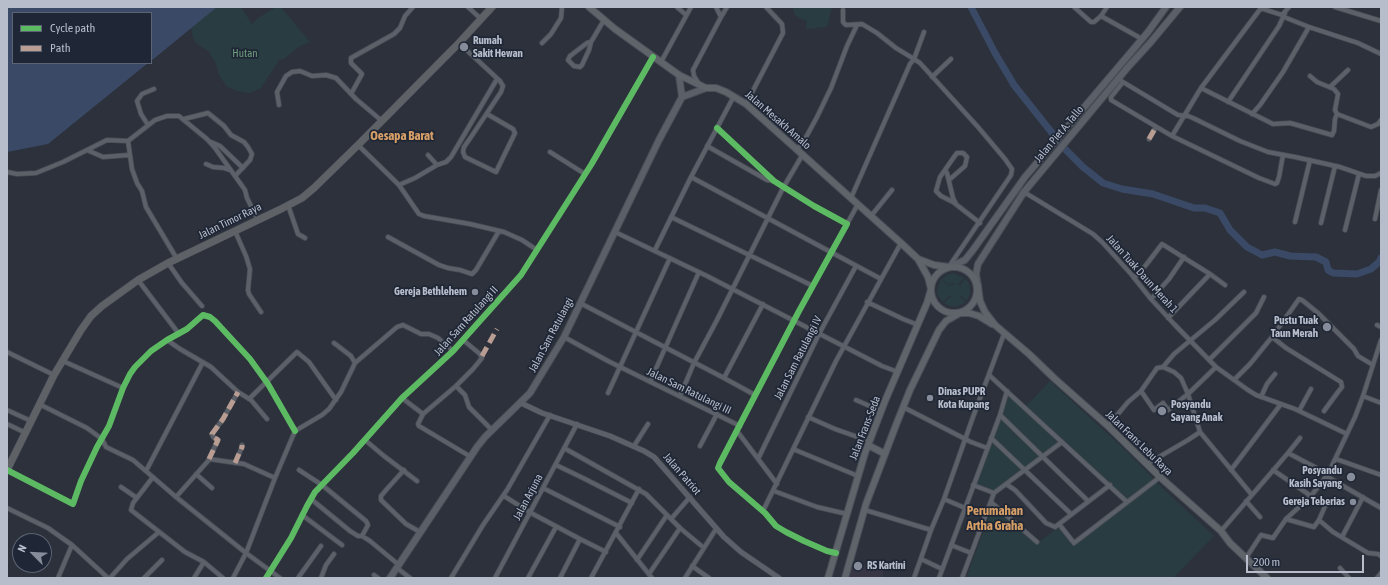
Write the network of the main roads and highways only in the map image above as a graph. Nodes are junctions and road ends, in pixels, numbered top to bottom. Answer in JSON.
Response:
{"nodes":[{"id":1,"x":492,"y":7,"type":"edge"},
{"id":2,"x":589,"y":7,"type":"edge"},
{"id":3,"x":1166,"y":7,"type":"edge"},
{"id":4,"x":1180,"y":7,"type":"edge"},
{"id":5,"x":680,"y":75,"type":"junction"},
{"id":6,"x":706,"y":88,"type":"junction"},
{"id":7,"x":682,"y":97,"type":"junction"},
{"id":8,"x":1091,"y":105,"type":"junction"},
{"id":9,"x":918,"y":260,"type":"junction"},
{"id":10,"x":949,"y":267,"type":"junction"},
{"id":11,"x":978,"y":286,"type":"junction"},
{"id":12,"x":931,"y":289,"type":"junction"},
{"id":13,"x":960,"y":312,"type":"junction"},
{"id":14,"x":995,"y":325,"type":"junction"},
{"id":15,"x":869,"y":443,"type":"junction"},
{"id":16,"x":885,"y":454,"type":"junction"},
{"id":17,"x":7,"y":470,"type":"edge"},
{"id":18,"x":1264,"y":577,"type":"edge"},
{"id":19,"x":390,"y":578,"type":"edge"},
{"id":20,"x":828,"y":578,"type":"edge"},
{"id":21,"x":845,"y":578,"type":"edge"}],
"edges":[{"from":1,"to":17,"type":"highway","name":"Jalan Timor Raya"},
{"from":2,"to":5,"type":"main road","name":"Jalan Mesakh Amalo"},
{"from":3,"to":8,"type":"main road","name":"Jalan Piet A. Tallo"},
{"from":4,"to":8,"type":"main road","name":"Jalan Piet A. Tallo"},
{"from":5,"to":6,"type":"main road","name":"Jalan Mesakh Amalo"},
{"from":5,"to":7,"type":"main road"},
{"from":6,"to":7,"type":"main road"},
{"from":6,"to":9,"type":"main road","name":"Jalan Mesakh Amalo"},
{"from":7,"to":19,"type":"main road","name":"Jalan Sam Ratulangi"},
{"from":8,"to":10,"type":"main road","name":"Jalan Piet A. Tallo"},
{"from":8,"to":11,"type":"main road","name":"Jalan Piet A. Tallo"},
{"from":9,"to":10,"type":"main road","name":"Jalan Mesakh Amalo"},
{"from":9,"to":12,"type":"main road","name":"Jalan Mesakh Amalo"},
{"from":10,"to":11,"type":"main road"},
{"from":10,"to":12,"type":"main road"},
{"from":11,"to":13,"type":"main road"},
{"from":11,"to":14,"type":"main road","name":"Jalan Frans Lebu Raya"},
{"from":12,"to":13,"type":"main road"},
{"from":12,"to":15,"type":"main road","name":"Jalan Frans-Seda"},
{"from":13,"to":14,"type":"main road","name":"Jalan Frans Lebu Raya"},
{"from":13,"to":16,"type":"main road"},
{"from":14,"to":18,"type":"main road","name":"Jalan Frans Lebu Raya"},
{"from":15,"to":16,"type":"main road"},
{"from":15,"to":20,"type":"main road","name":"Jalan Frans-Seda"},
{"from":16,"to":21,"type":"main road"}]}
